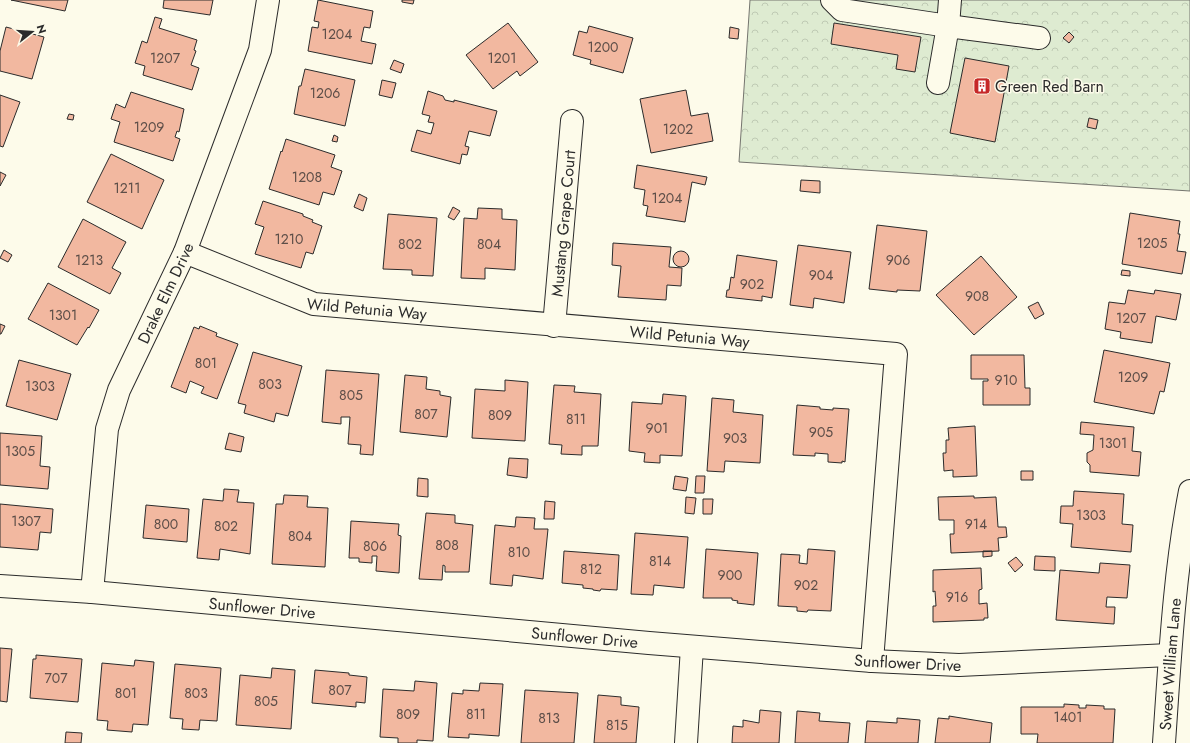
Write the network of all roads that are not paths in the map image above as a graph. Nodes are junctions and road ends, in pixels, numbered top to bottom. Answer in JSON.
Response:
{"nodes":[{"id":1,"x":268,"y":0,"type":"edge"},
{"id":2,"x":832,"y":0,"type":"edge"},
{"id":3,"x":950,"y":0,"type":"edge"},
{"id":4,"x":948,"y":26,"type":"junction"},
{"id":5,"x":1039,"y":38,"type":"dead end"},
{"id":6,"x":938,"y":83,"type":"dead end"},
{"id":7,"x":572,"y":121,"type":"dead end"},
{"id":8,"x":185,"y":252,"type":"junction"},
{"id":9,"x":554,"y":326,"type":"junction"},
{"id":10,"x":1190,"y":490,"type":"edge"},
{"id":11,"x":0,"y":586,"type":"edge"},
{"id":12,"x":92,"y":592,"type":"junction"},
{"id":13,"x":692,"y":647,"type":"junction"},
{"id":14,"x":1170,"y":655,"type":"junction"},
{"id":15,"x":872,"y":661,"type":"junction"},
{"id":16,"x":686,"y":743,"type":"edge"},
{"id":17,"x":1164,"y":743,"type":"edge"}],
"edges":[{"from":1,"to":8,"type":"street","name":"Drake Elm Drive"},
{"from":2,"to":4,"type":"street"},
{"from":3,"to":4,"type":"street"},
{"from":4,"to":5,"type":"street"},
{"from":4,"to":6,"type":"street"},
{"from":7,"to":9,"type":"street","name":"Mustang Grape Court"},
{"from":8,"to":9,"type":"street","name":"Wild Petunia Way"},
{"from":8,"to":12,"type":"street","name":"Drake Elm Drive"},
{"from":9,"to":15,"type":"street","name":"Wild Petunia Way"},
{"from":10,"to":14,"type":"street","name":"Sweet William Lane"},
{"from":11,"to":12,"type":"street","name":"Sunflower Drive"},
{"from":12,"to":13,"type":"street","name":"Sunflower Drive"},
{"from":13,"to":15,"type":"street","name":"Sunflower Drive"},
{"from":13,"to":16,"type":"street"},
{"from":14,"to":15,"type":"street","name":"Sunflower Drive"},
{"from":14,"to":17,"type":"street","name":"Sweet William Lane"}]}
